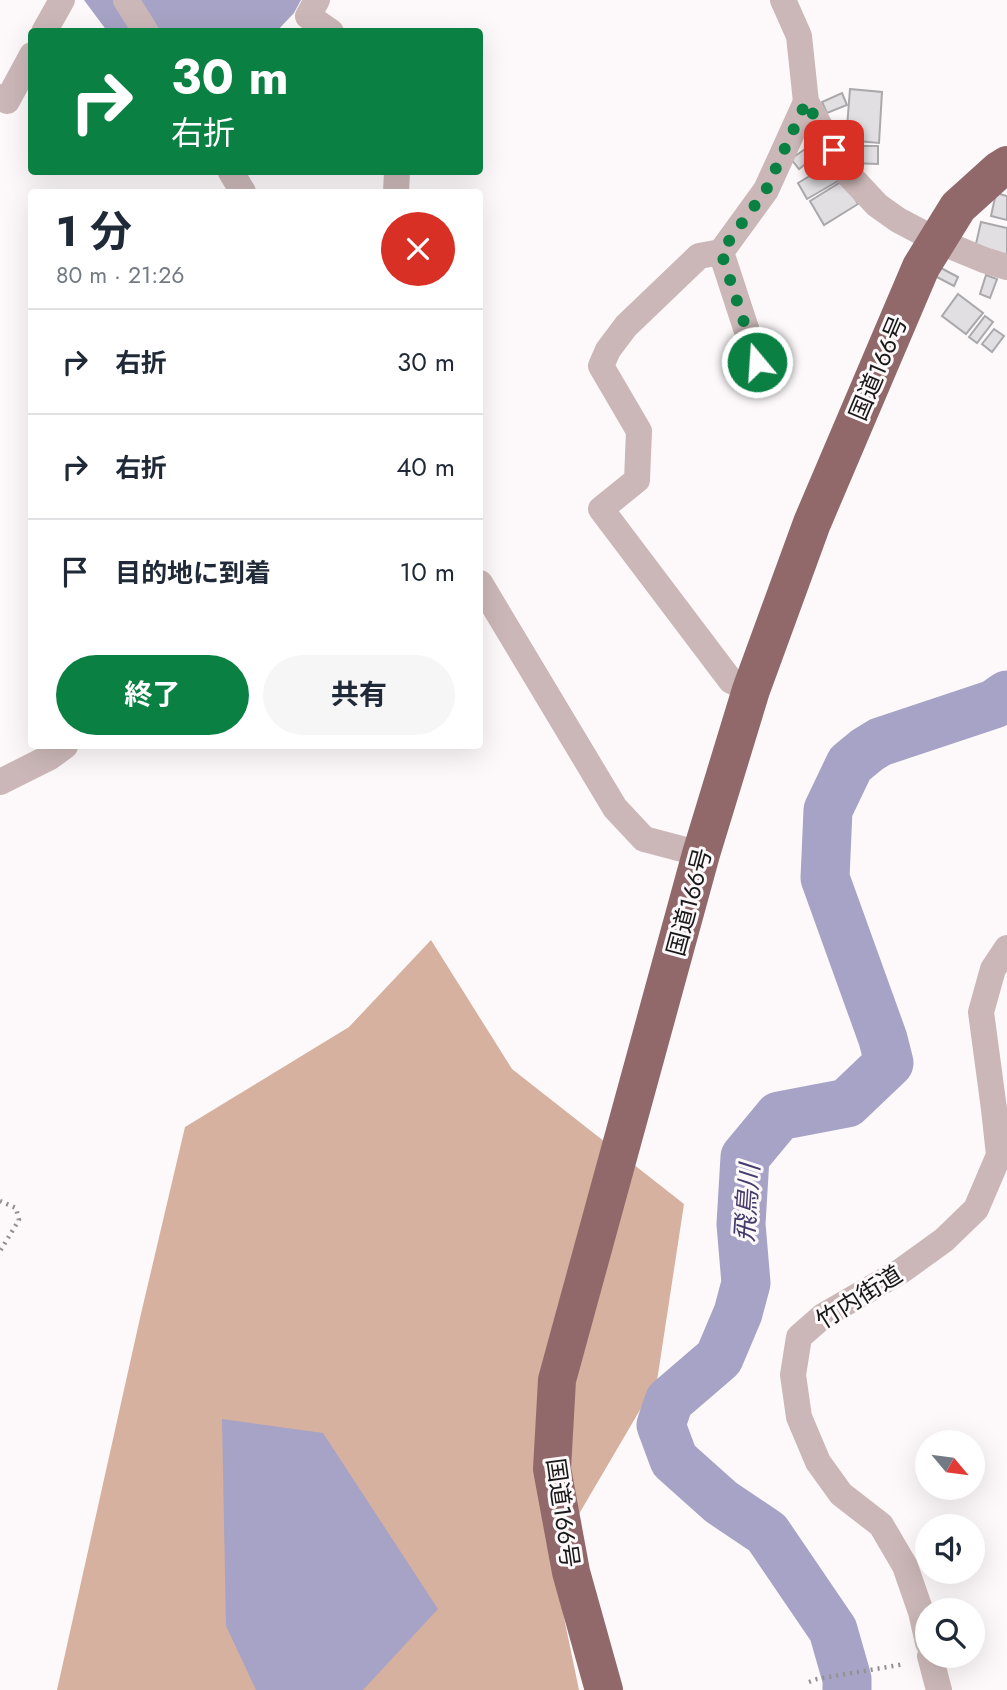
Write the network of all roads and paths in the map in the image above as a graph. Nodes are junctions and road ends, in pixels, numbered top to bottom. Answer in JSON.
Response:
{"nodes":[{"id":1,"x":62,"y":0,"type":"edge"},
{"id":2,"x":126,"y":0,"type":"edge"},
{"id":3,"x":317,"y":0,"type":"edge"},
{"id":4,"x":783,"y":0,"type":"edge"},
{"id":5,"x":46,"y":28,"type":"edge"},
{"id":6,"x":144,"y":28,"type":"edge"},
{"id":7,"x":325,"y":28,"type":"edge"},
{"id":8,"x":28,"y":62,"type":"edge"},
{"id":9,"x":0,"y":97,"type":"edge"},
{"id":10,"x":806,"y":102,"type":"junction"},
{"id":11,"x":1007,"y":165,"type":"edge"},
{"id":12,"x":938,"y":241,"type":"junction"},
{"id":13,"x":721,"y":252,"type":"junction"},
{"id":14,"x":1007,"y":267,"type":"edge"},
{"id":15,"x":757,"y":362,"type":"dead end"},
{"id":16,"x":483,"y":588,"type":"edge"},
{"id":17,"x":751,"y":690,"type":"junction"},
{"id":18,"x":61,"y":749,"type":"edge"},
{"id":19,"x":0,"y":782,"type":"edge"},
{"id":20,"x":701,"y":854,"type":"junction"},
{"id":21,"x":1007,"y":947,"type":"edge"},
{"id":22,"x":1001,"y":1112,"type":"edge"},
{"id":23,"x":0,"y":1201,"type":"edge"},
{"id":24,"x":0,"y":1251,"type":"edge"},
{"id":25,"x":916,"y":1598,"type":"edge"},
{"id":26,"x":915,"y":1656,"type":"edge"},
{"id":27,"x":934,"y":1668,"type":"edge"},
{"id":28,"x":810,"y":1682,"type":"dead end"},
{"id":29,"x":604,"y":1690,"type":"edge"},
{"id":30,"x":939,"y":1690,"type":"edge"}],
"edges":[{"from":1,"to":5,"type":"street"},
{"from":2,"to":6,"type":"street"},
{"from":3,"to":7,"type":"street"},
{"from":4,"to":10,"type":"street"},
{"from":8,"to":9,"type":"street"},
{"from":10,"to":12,"type":"street"},
{"from":10,"to":13,"type":"street"},
{"from":11,"to":12,"type":"highway","name":"国道166号"},
{"from":12,"to":14,"type":"street"},
{"from":12,"to":17,"type":"highway","name":"国道166号"},
{"from":13,"to":15,"type":"street"},
{"from":13,"to":17,"type":"street"},
{"from":16,"to":20,"type":"street"},
{"from":17,"to":20,"type":"highway","name":"国道166号"},
{"from":18,"to":19,"type":"street"},
{"from":20,"to":29,"type":"highway","name":"国道166号"},
{"from":21,"to":22,"type":"street","name":"竹内街道"},
{"from":22,"to":25,"type":"street","name":"竹内街道"},
{"from":23,"to":24,"type":"path"},
{"from":26,"to":28,"type":"path"},
{"from":27,"to":30,"type":"street","name":"竹内街道"}]}
